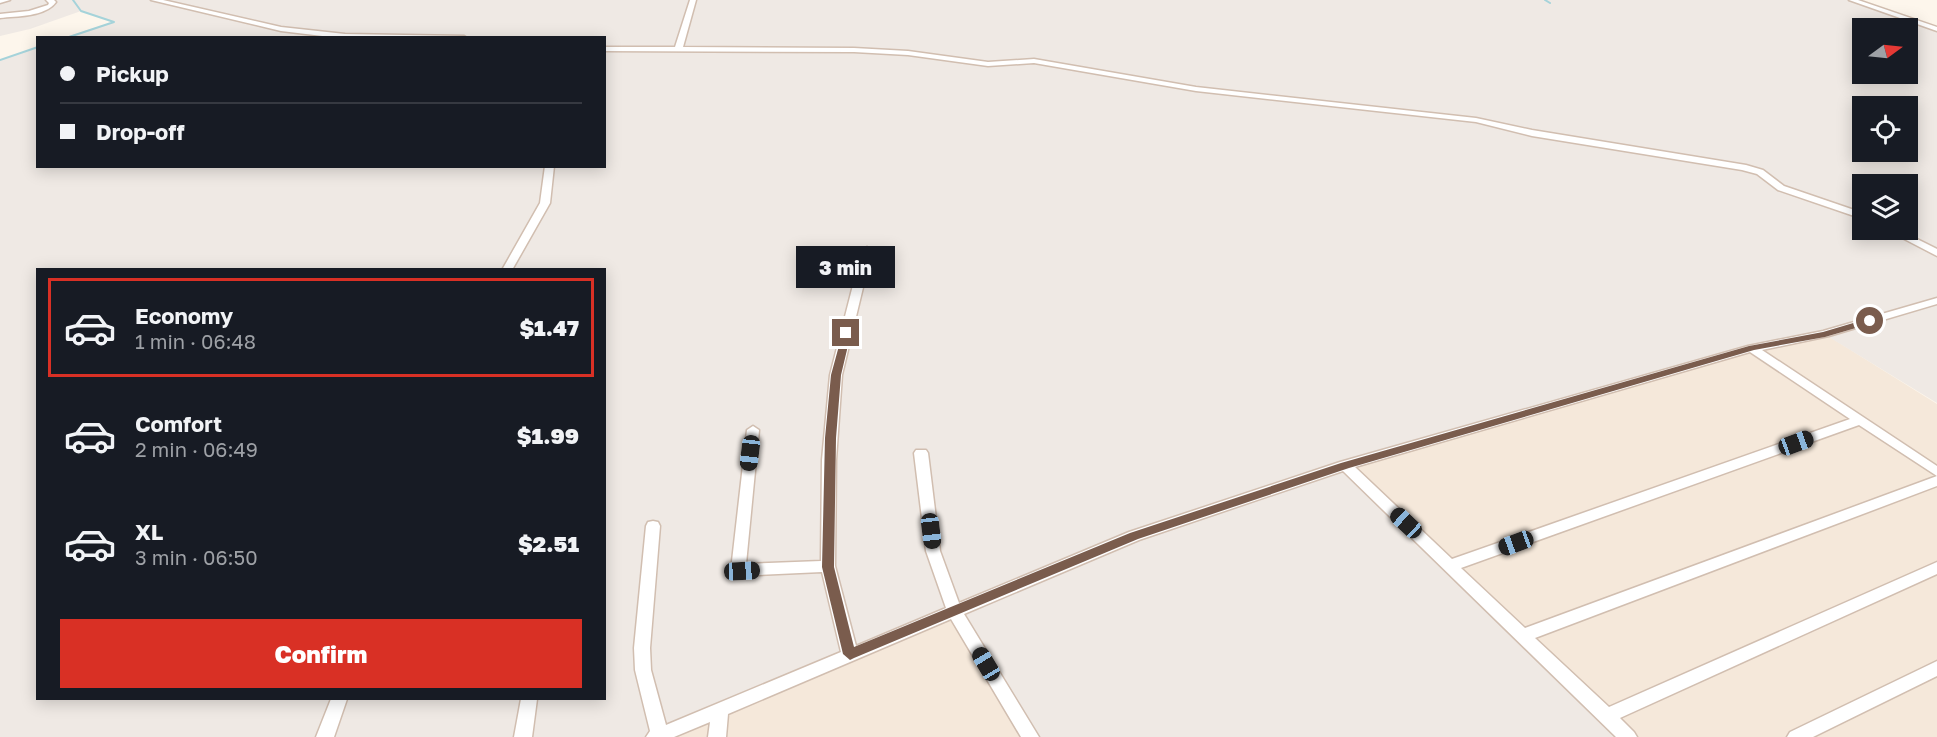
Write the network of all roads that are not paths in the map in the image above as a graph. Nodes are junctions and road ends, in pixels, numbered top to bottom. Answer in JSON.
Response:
{"nodes":[{"id":1,"x":7,"y":0,"type":"edge"},
{"id":2,"x":49,"y":0,"type":"edge"},
{"id":3,"x":154,"y":0,"type":"edge"},
{"id":4,"x":693,"y":0,"type":"edge"},
{"id":5,"x":1852,"y":0,"type":"edge"},
{"id":6,"x":0,"y":1,"type":"edge"},
{"id":7,"x":0,"y":16,"type":"edge"},
{"id":8,"x":1937,"y":29,"type":"edge"},
{"id":9,"x":345,"y":36,"type":"edge"},
{"id":10,"x":679,"y":47,"type":"junction"},
{"id":11,"x":606,"y":49,"type":"edge"},
{"id":12,"x":550,"y":168,"type":"edge"},
{"id":13,"x":1852,"y":212,"type":"edge"},
{"id":14,"x":1912,"y":240,"type":"edge"},
{"id":15,"x":867,"y":250,"type":"dead end"},
{"id":16,"x":1937,"y":253,"type":"edge"},
{"id":17,"x":508,"y":268,"type":"edge"},
{"id":18,"x":1937,"y":301,"type":"edge"},
{"id":19,"x":1752,"y":348,"type":"junction"},
{"id":20,"x":1861,"y":420,"type":"junction"},
{"id":21,"x":753,"y":430,"type":"dead end"},
{"id":22,"x":921,"y":453,"type":"dead end"},
{"id":23,"x":1345,"y":465,"type":"junction"},
{"id":24,"x":1937,"y":471,"type":"edge"},
{"id":25,"x":1937,"y":481,"type":"edge"},
{"id":26,"x":653,"y":526,"type":"dead end"},
{"id":27,"x":1452,"y":565,"type":"junction"},
{"id":28,"x":828,"y":567,"type":"junction"},
{"id":29,"x":1937,"y":568,"type":"edge"},
{"id":30,"x":954,"y":610,"type":"junction"},
{"id":31,"x":1525,"y":635,"type":"junction"},
{"id":32,"x":850,"y":654,"type":"junction"},
{"id":33,"x":1937,"y":669,"type":"edge"},
{"id":34,"x":339,"y":700,"type":"edge"},
{"id":35,"x":528,"y":700,"type":"edge"},
{"id":36,"x":720,"y":710,"type":"junction"},
{"id":37,"x":1607,"y":716,"type":"junction"},
{"id":38,"x":657,"y":736,"type":"edge"},
{"id":39,"x":325,"y":737,"type":"edge"},
{"id":40,"x":523,"y":737,"type":"edge"},
{"id":41,"x":717,"y":737,"type":"edge"},
{"id":42,"x":1030,"y":737,"type":"edge"},
{"id":43,"x":1628,"y":737,"type":"edge"},
{"id":44,"x":1797,"y":737,"type":"edge"}],
"edges":[{"from":1,"to":6,"type":"street"},
{"from":2,"to":7,"type":"street"},
{"from":3,"to":9,"type":"street"},
{"from":4,"to":10,"type":"street"},
{"from":5,"to":8,"type":"street"},
{"from":10,"to":11,"type":"street"},
{"from":10,"to":13,"type":"street"},
{"from":12,"to":17,"type":"street"},
{"from":14,"to":16,"type":"street"},
{"from":15,"to":28,"type":"street"},
{"from":18,"to":19,"type":"street"},
{"from":19,"to":20,"type":"street"},
{"from":19,"to":23,"type":"street"},
{"from":20,"to":24,"type":"street"},
{"from":20,"to":27,"type":"street"},
{"from":21,"to":28,"type":"street"},
{"from":22,"to":30,"type":"street"},
{"from":23,"to":27,"type":"street"},
{"from":23,"to":30,"type":"street"},
{"from":25,"to":31,"type":"street"},
{"from":26,"to":38,"type":"street"},
{"from":27,"to":31,"type":"street"},
{"from":28,"to":32,"type":"street"},
{"from":29,"to":37,"type":"street"},
{"from":30,"to":32,"type":"street"},
{"from":30,"to":42,"type":"street"},
{"from":31,"to":37,"type":"street"},
{"from":32,"to":36,"type":"street"},
{"from":33,"to":44,"type":"street"},
{"from":34,"to":39,"type":"street"},
{"from":35,"to":40,"type":"street"},
{"from":36,"to":38,"type":"street"},
{"from":36,"to":41,"type":"street"},
{"from":37,"to":43,"type":"street"}]}
